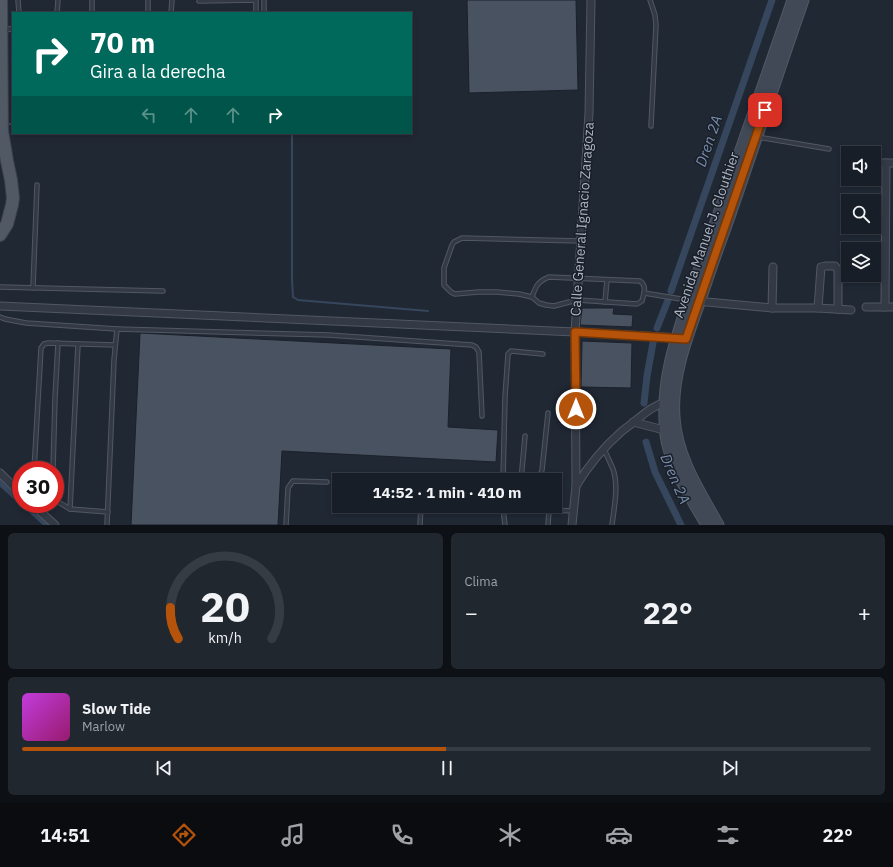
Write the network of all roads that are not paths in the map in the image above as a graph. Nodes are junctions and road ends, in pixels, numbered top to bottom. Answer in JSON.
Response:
{"nodes":[{"id":1,"x":1,"y":0,"type":"edge"},
{"id":2,"x":18,"y":0,"type":"edge"},
{"id":3,"x":58,"y":0,"type":"edge"},
{"id":4,"x":92,"y":0,"type":"edge"},
{"id":5,"x":148,"y":0,"type":"edge"},
{"id":6,"x":172,"y":0,"type":"edge"},
{"id":7,"x":264,"y":0,"type":"edge"},
{"id":8,"x":591,"y":0,"type":"edge"},
{"id":9,"x":650,"y":0,"type":"edge"},
{"id":10,"x":793,"y":0,"type":"edge"},
{"id":11,"x":803,"y":0,"type":"edge"},
{"id":12,"x":199,"y":1,"type":"dead end"},
{"id":13,"x":19,"y":12,"type":"edge"},
{"id":14,"x":58,"y":12,"type":"edge"},
{"id":15,"x":92,"y":12,"type":"edge"},
{"id":16,"x":148,"y":12,"type":"edge"},
{"id":17,"x":171,"y":12,"type":"edge"},
{"id":18,"x":256,"y":12,"type":"edge"},
{"id":19,"x":264,"y":12,"type":"edge"},
{"id":20,"x":12,"y":28,"type":"edge"},
{"id":21,"x":1,"y":31,"type":"junction"},
{"id":22,"x":1,"y":67,"type":"edge"},
{"id":23,"x":651,"y":126,"type":"dead end"},
{"id":24,"x":751,"y":136,"type":"junction"},
{"id":25,"x":829,"y":149,"type":"dead end"},
{"id":26,"x":890,"y":163,"type":"edge"},
{"id":27,"x":37,"y":185,"type":"dead end"},
{"id":28,"x":0,"y":235,"type":"edge"},
{"id":29,"x":581,"y":241,"type":"junction"},
{"id":30,"x":773,"y":267,"type":"dead end"},
{"id":31,"x":579,"y":279,"type":"junction"},
{"id":32,"x":607,"y":280,"type":"junction"},
{"id":33,"x":0,"y":287,"type":"edge"},
{"id":34,"x":33,"y":288,"type":"junction"},
{"id":35,"x":163,"y":291,"type":"dead end"},
{"id":36,"x":644,"y":293,"type":"junction"},
{"id":37,"x":532,"y":297,"type":"junction"},
{"id":38,"x":578,"y":300,"type":"junction"},
{"id":39,"x":694,"y":301,"type":"junction"},
{"id":40,"x":605,"y":302,"type":"junction"},
{"id":41,"x":0,"y":306,"type":"edge"},
{"id":42,"x":866,"y":307,"type":"dead end"},
{"id":43,"x":889,"y":307,"type":"edge"},
{"id":44,"x":772,"y":308,"type":"junction"},
{"id":45,"x":818,"y":308,"type":"junction"},
{"id":46,"x":838,"y":309,"type":"junction"},
{"id":47,"x":851,"y":310,"type":"dead end"},
{"id":48,"x":0,"y":317,"type":"edge"},
{"id":49,"x":117,"y":329,"type":"junction"},
{"id":50,"x":575,"y":332,"type":"junction"},
{"id":51,"x":682,"y":338,"type":"junction"},
{"id":52,"x":58,"y":343,"type":"junction"},
{"id":53,"x":78,"y":344,"type":"junction"},
{"id":54,"x":115,"y":345,"type":"junction"},
{"id":55,"x":543,"y":354,"type":"dead end"},
{"id":56,"x":669,"y":401,"type":"junction"},
{"id":57,"x":548,"y":412,"type":"dead end"},
{"id":58,"x":482,"y":416,"type":"dead end"},
{"id":59,"x":634,"y":422,"type":"junction"},
{"id":60,"x":670,"y":431,"type":"junction"},
{"id":61,"x":525,"y":436,"type":"dead end"},
{"id":62,"x":604,"y":449,"type":"junction"},
{"id":63,"x":35,"y":461,"type":"edge"},
{"id":64,"x":53,"y":461,"type":"edge"},
{"id":65,"x":0,"y":473,"type":"edge"},
{"id":66,"x":503,"y":473,"type":"edge"},
{"id":67,"x":522,"y":473,"type":"edge"},
{"id":68,"x":541,"y":473,"type":"edge"},
{"id":69,"x":327,"y":482,"type":"dead end"},
{"id":70,"x":12,"y":485,"type":"edge"},
{"id":71,"x":576,"y":486,"type":"junction"},
{"id":72,"x":64,"y":505,"type":"edge"},
{"id":73,"x":70,"y":509,"type":"junction"},
{"id":74,"x":562,"y":511,"type":"edge"},
{"id":75,"x":574,"y":511,"type":"junction"},
{"id":76,"x":108,"y":512,"type":"junction"},
{"id":77,"x":42,"y":513,"type":"edge"},
{"id":78,"x":421,"y":513,"type":"edge"},
{"id":79,"x":504,"y":513,"type":"edge"},
{"id":80,"x":549,"y":513,"type":"edge"},
{"id":81,"x":55,"y":525,"type":"edge"},
{"id":82,"x":107,"y":525,"type":"edge"},
{"id":83,"x":286,"y":525,"type":"edge"},
{"id":84,"x":420,"y":525,"type":"edge"},
{"id":85,"x":505,"y":525,"type":"edge"},
{"id":86,"x":548,"y":525,"type":"edge"},
{"id":87,"x":572,"y":525,"type":"edge"},
{"id":88,"x":612,"y":525,"type":"edge"},
{"id":89,"x":707,"y":525,"type":"edge"},
{"id":90,"x":718,"y":525,"type":"edge"}],
"edges":[{"from":1,"to":21,"type":"main road"},
{"from":2,"to":13,"type":"lane"},
{"from":3,"to":14,"type":"lane"},
{"from":4,"to":15,"type":"lane"},
{"from":5,"to":16,"type":"lane"},
{"from":6,"to":17,"type":"lane"},
{"from":7,"to":19,"type":"lane"},
{"from":8,"to":29,"type":"street","name":"Calle General Ignacio Zaragoza"},
{"from":9,"to":23,"type":"lane"},
{"from":10,"to":24,"type":"main road","name":"Avenida Manuel J. Clouthier"},
{"from":11,"to":24,"type":"main road","name":"Avenida Manuel J. Clouthier"},
{"from":12,"to":18,"type":"lane"},
{"from":20,"to":21,"type":"lane"},
{"from":21,"to":22,"type":"main road"},
{"from":22,"to":28,"type":"main road"},
{"from":24,"to":25,"type":"lane"},
{"from":24,"to":39,"type":"main road","name":"Avenida Manuel J. Clouthier"},
{"from":26,"to":43,"type":"street"},
{"from":27,"to":34,"type":"lane"},
{"from":29,"to":31,"type":"street","name":"Calle General Ignacio Zaragoza"},
{"from":29,"to":37,"type":"lane"},
{"from":30,"to":44,"type":"street"},
{"from":31,"to":32,"type":"lane"},
{"from":31,"to":37,"type":"lane"},
{"from":31,"to":38,"type":"street","name":"Calle General Ignacio Zaragoza"},
{"from":32,"to":36,"type":"lane"},
{"from":32,"to":40,"type":"lane"},
{"from":33,"to":34,"type":"lane"},
{"from":34,"to":35,"type":"lane"},
{"from":36,"to":39,"type":"lane"},
{"from":36,"to":40,"type":"lane"},
{"from":37,"to":38,"type":"lane"},
{"from":38,"to":40,"type":"lane"},
{"from":38,"to":50,"type":"street","name":"Calle General Ignacio Zaragoza"},
{"from":39,"to":44,"type":"street"},
{"from":39,"to":51,"type":"main road","name":"Avenida Manuel J. Clouthier"},
{"from":41,"to":50,"type":"street"},
{"from":42,"to":43,"type":"street"},
{"from":44,"to":45,"type":"street"},
{"from":45,"to":46,"type":"street"},
{"from":45,"to":46,"type":"street"},
{"from":46,"to":47,"type":"street"},
{"from":48,"to":49,"type":"lane"},
{"from":49,"to":54,"type":"lane"},
{"from":49,"to":58,"type":"lane"},
{"from":50,"to":51,"type":"street"},
{"from":50,"to":71,"type":"street","name":"Calle General Ignacio Zaragoza"},
{"from":51,"to":56,"type":"main road","name":"Avenida Manuel J. Clouthier"},
{"from":52,"to":53,"type":"lane"},
{"from":52,"to":63,"type":"lane"},
{"from":52,"to":64,"type":"lane"},
{"from":53,"to":54,"type":"lane"},
{"from":53,"to":73,"type":"lane"},
{"from":54,"to":76,"type":"lane"},
{"from":55,"to":66,"type":"lane"},
{"from":56,"to":59,"type":"street"},
{"from":56,"to":60,"type":"main road","name":"Avenida Manuel J. Clouthier"},
{"from":57,"to":68,"type":"lane"},
{"from":59,"to":60,"type":"street"},
{"from":59,"to":62,"type":"street"},
{"from":60,"to":89,"type":"main road","name":"Avenida Manuel J. Clouthier"},
{"from":60,"to":90,"type":"main road","name":"Avenida Manuel J. Clouthier"},
{"from":61,"to":67,"type":"lane"},
{"from":62,"to":71,"type":"street"},
{"from":62,"to":88,"type":"lane"},
{"from":65,"to":70,"type":"street"},
{"from":69,"to":83,"type":"lane"},
{"from":71,"to":75,"type":"street","name":"Calle General Ignacio Zaragoza"},
{"from":72,"to":73,"type":"lane"},
{"from":73,"to":76,"type":"lane"},
{"from":74,"to":75,"type":"lane"},
{"from":75,"to":87,"type":"street","name":"Calle General Ignacio Zaragoza"},
{"from":76,"to":82,"type":"lane"},
{"from":77,"to":81,"type":"street"},
{"from":78,"to":84,"type":"lane"},
{"from":79,"to":85,"type":"lane"},
{"from":80,"to":86,"type":"lane"}]}
